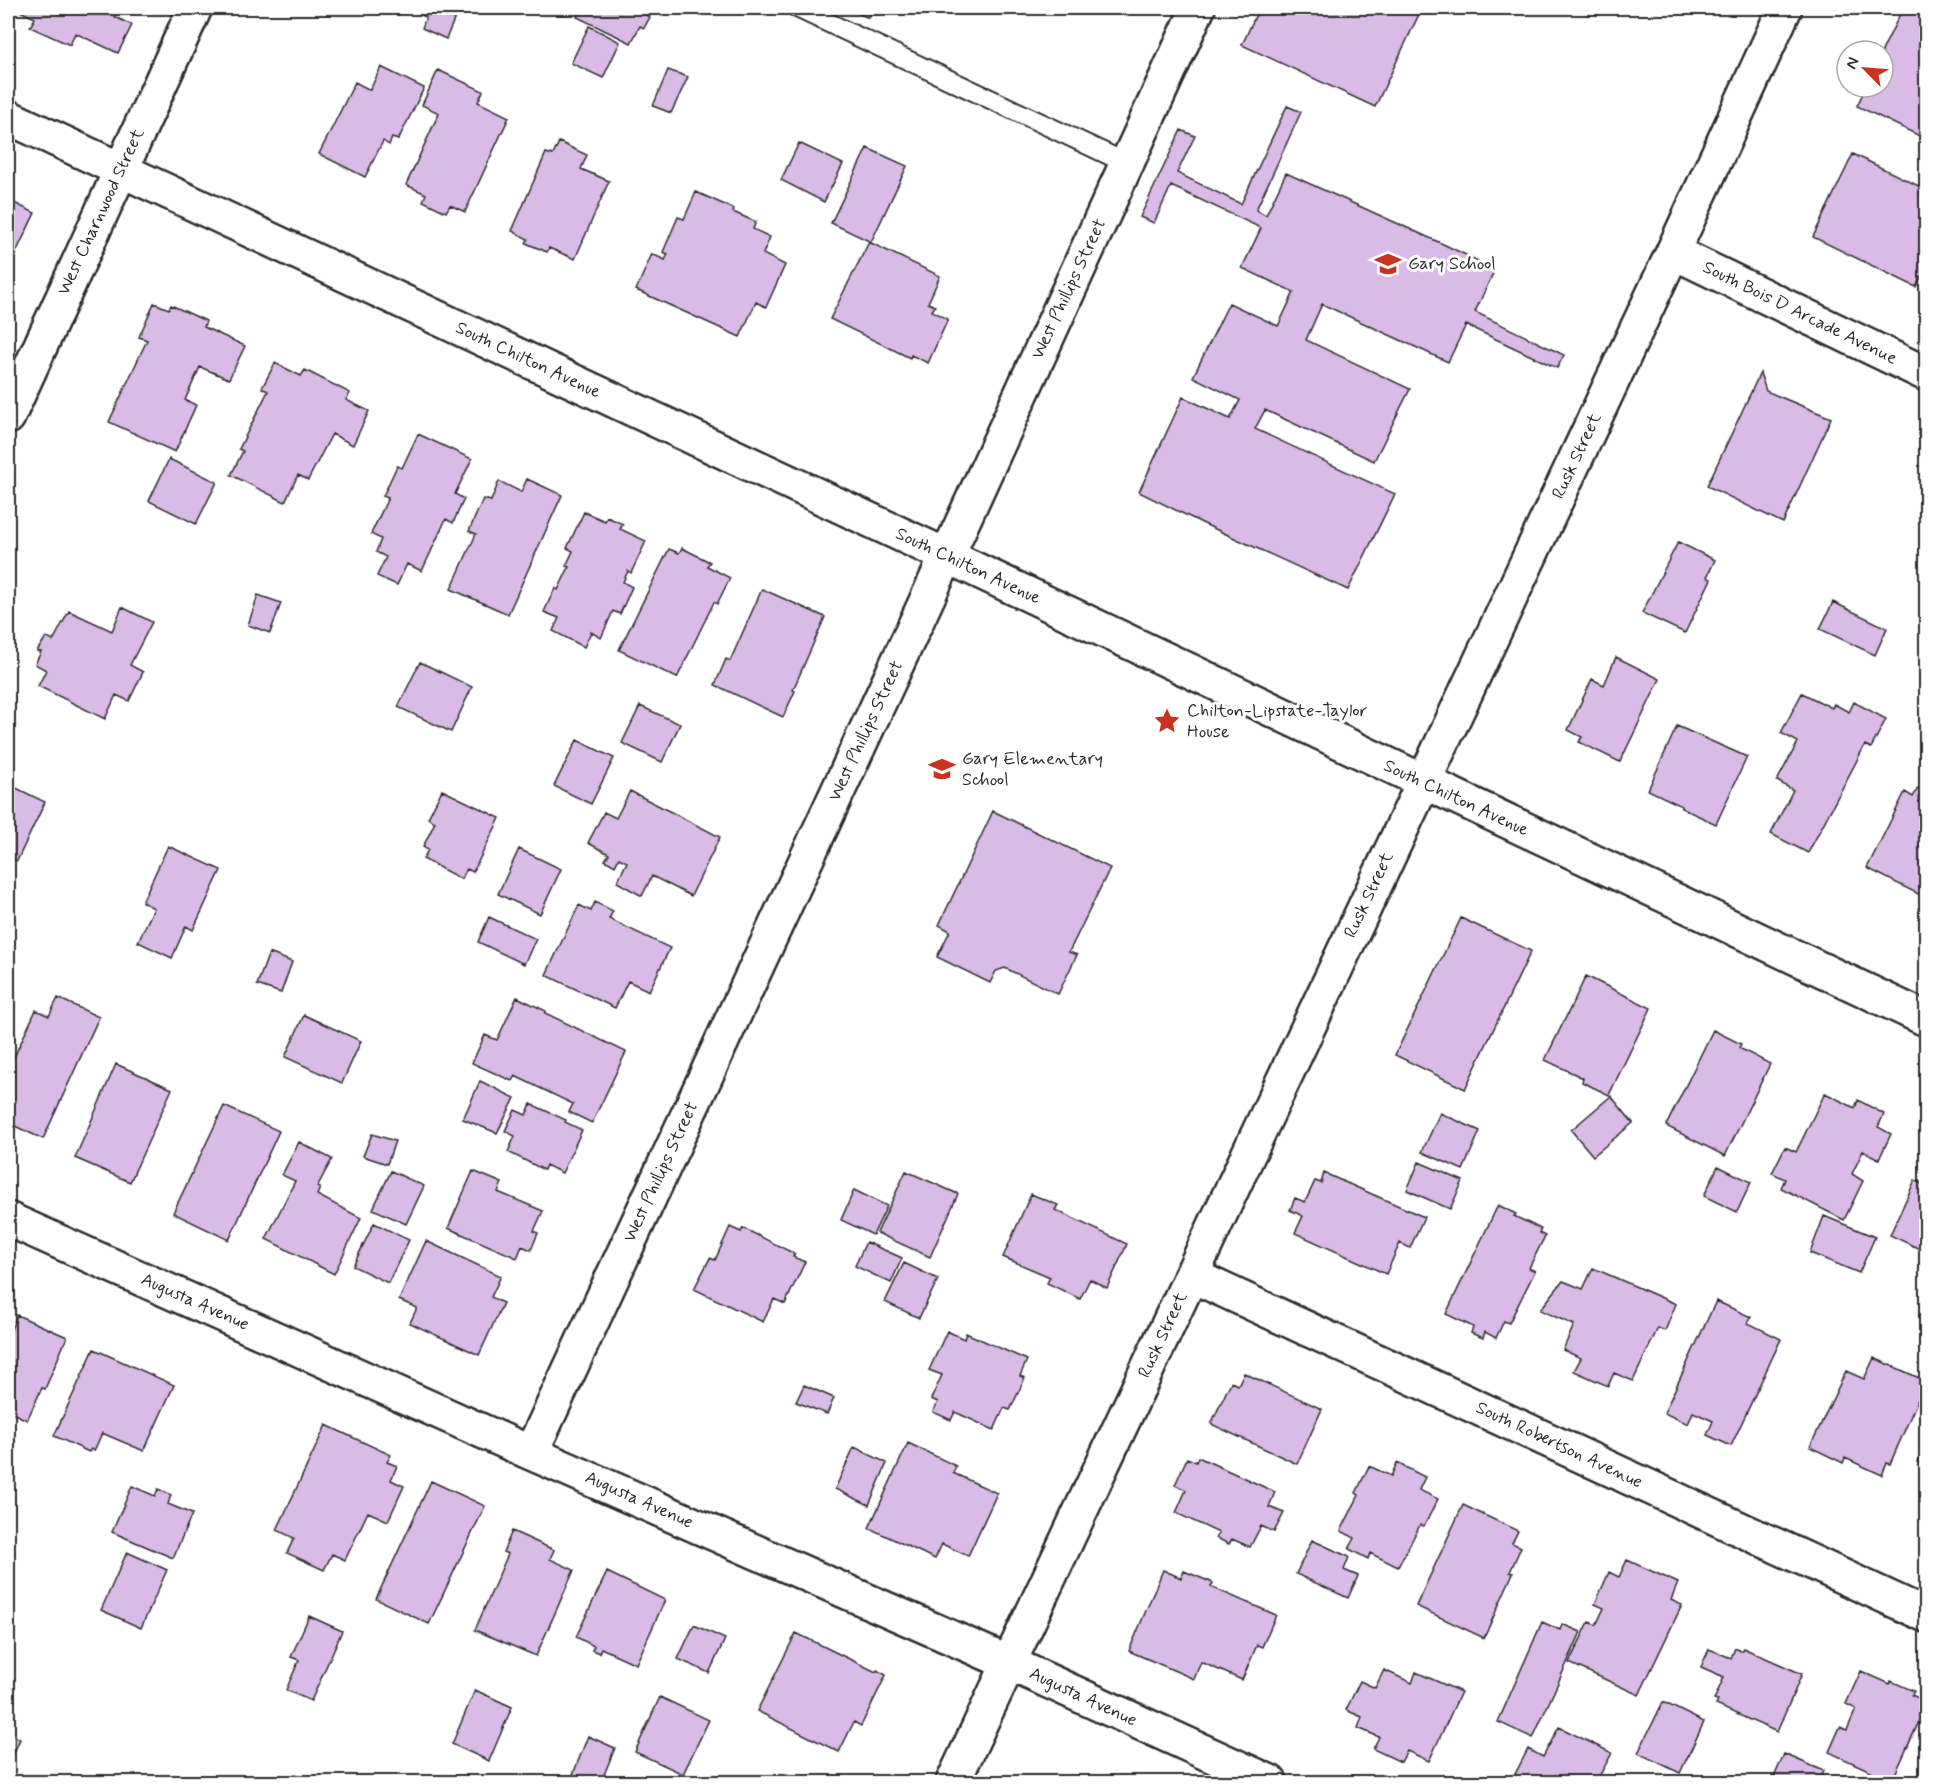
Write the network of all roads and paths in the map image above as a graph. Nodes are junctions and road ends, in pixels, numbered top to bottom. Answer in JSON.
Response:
{"nodes":[{"id":1,"x":195,"y":8,"type":"edge"},
{"id":2,"x":797,"y":8,"type":"edge"},
{"id":3,"x":1198,"y":8,"type":"edge"},
{"id":4,"x":1785,"y":8,"type":"edge"},
{"id":5,"x":8,"y":117,"type":"edge"},
{"id":6,"x":1126,"y":163,"type":"junction"},
{"id":7,"x":121,"y":169,"type":"junction"},
{"id":8,"x":1673,"y":252,"type":"junction"},
{"id":9,"x":1926,"y":374,"type":"edge"},
{"id":10,"x":8,"y":417,"type":"edge"},
{"id":11,"x":947,"y":556,"type":"junction"},
{"id":12,"x":1423,"y":783,"type":"junction"},
{"id":13,"x":1926,"y":1019,"type":"edge"},
{"id":14,"x":8,"y":1218,"type":"edge"},
{"id":15,"x":1191,"y":1275,"type":"junction"},
{"id":16,"x":531,"y":1453,"type":"junction"},
{"id":17,"x":1926,"y":1615,"type":"edge"},
{"id":18,"x":1009,"y":1663,"type":"junction"},
{"id":19,"x":953,"y":1782,"type":"edge"},
{"id":20,"x":1270,"y":1782,"type":"edge"}],
"edges":[{"from":1,"to":7,"type":"street","name":"West Charnwood Street"},
{"from":2,"to":6,"type":"lane"},
{"from":3,"to":6,"type":"street","name":"West Phillips Street"},
{"from":4,"to":8,"type":"street","name":"Rusk Street"},
{"from":5,"to":7,"type":"street","name":"South Chilton Avenue"},
{"from":6,"to":11,"type":"street","name":"West Phillips Street"},
{"from":7,"to":10,"type":"street","name":"West Charnwood Street"},
{"from":7,"to":11,"type":"street","name":"South Chilton Avenue"},
{"from":8,"to":9,"type":"street","name":"South Bois D Arcade Avenue"},
{"from":8,"to":12,"type":"street","name":"Rusk Street"},
{"from":11,"to":12,"type":"street","name":"South Chilton Avenue"},
{"from":11,"to":16,"type":"street","name":"West Phillips Street"},
{"from":12,"to":13,"type":"street","name":"South Chilton Avenue"},
{"from":12,"to":15,"type":"street","name":"Rusk Street"},
{"from":14,"to":16,"type":"street","name":"Augusta Avenue"},
{"from":15,"to":17,"type":"street","name":"South Robertson Avenue"},
{"from":15,"to":18,"type":"street","name":"Rusk Street"},
{"from":16,"to":18,"type":"street","name":"Augusta Avenue"},
{"from":18,"to":19,"type":"street","name":"Rusk Street"},
{"from":18,"to":20,"type":"street","name":"Augusta Avenue"}]}
